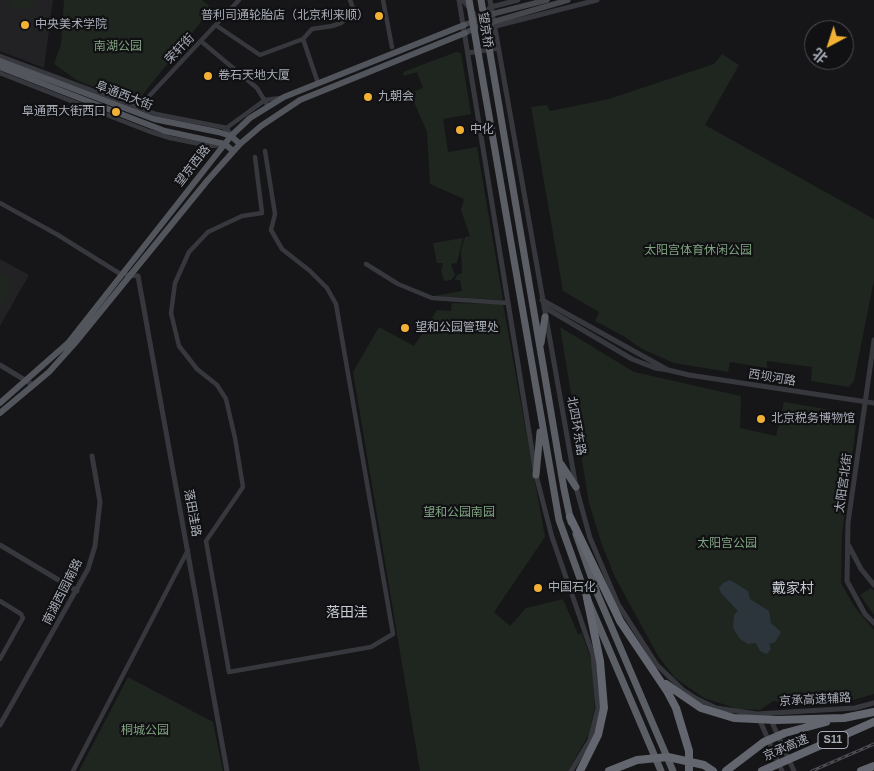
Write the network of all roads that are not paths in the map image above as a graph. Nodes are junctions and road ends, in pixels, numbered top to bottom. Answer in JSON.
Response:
{"nodes":[{"id":1,"x":239,"y":0,"type":"edge"},
{"id":2,"x":350,"y":0,"type":"edge"},
{"id":3,"x":383,"y":0,"type":"edge"},
{"id":4,"x":460,"y":0,"type":"edge"},
{"id":5,"x":464,"y":0,"type":"edge"},
{"id":6,"x":469,"y":0,"type":"edge"},
{"id":7,"x":481,"y":0,"type":"edge"},
{"id":8,"x":490,"y":0,"type":"edge"},
{"id":9,"x":518,"y":0,"type":"edge"},
{"id":10,"x":546,"y":0,"type":"edge"},
{"id":11,"x":568,"y":0,"type":"edge"},
{"id":12,"x":597,"y":0,"type":"edge"},
{"id":13,"x":491,"y":7,"type":"junction"},
{"id":14,"x":493,"y":21,"type":"junction"},
{"id":15,"x":478,"y":22,"type":"junction"},
{"id":16,"x":464,"y":25,"type":"junction"},
{"id":17,"x":216,"y":26,"type":"junction"},
{"id":18,"x":465,"y":34,"type":"junction"},
{"id":19,"x":303,"y":39,"type":"junction"},
{"id":20,"x":202,"y":42,"type":"junction"},
{"id":21,"x":392,"y":47,"type":"dead end"},
{"id":22,"x":498,"y":48,"type":"junction"},
{"id":23,"x":468,"y":53,"type":"junction"},
{"id":24,"x":0,"y":56,"type":"edge"},
{"id":25,"x":0,"y":61,"type":"edge"},
{"id":26,"x":490,"y":61,"type":"joint"},
{"id":27,"x":0,"y":67,"type":"edge"},
{"id":28,"x":0,"y":73,"type":"edge"},
{"id":29,"x":318,"y":83,"type":"junction"},
{"id":30,"x":266,"y":103,"type":"junction"},
{"id":31,"x":137,"y":110,"type":"junction"},
{"id":32,"x":227,"y":128,"type":"junction"},
{"id":33,"x":218,"y":132,"type":"junction"},
{"id":34,"x":231,"y":136,"type":"junction"},
{"id":35,"x":225,"y":144,"type":"junction"},
{"id":36,"x":240,"y":144,"type":"junction"},
{"id":37,"x":233,"y":151,"type":"junction"},
{"id":38,"x":265,"y":151,"type":"dead end"},
{"id":39,"x":255,"y":157,"type":"dead end"},
{"id":40,"x":0,"y":203,"type":"edge"},
{"id":41,"x":366,"y":264,"type":"dead end"},
{"id":42,"x":122,"y":275,"type":"junction"},
{"id":43,"x":129,"y":276,"type":"junction"},
{"id":44,"x":542,"y":300,"type":"junction"},
{"id":45,"x":508,"y":303,"type":"junction"},
{"id":46,"x":544,"y":307,"type":"junction"},
{"id":47,"x":546,"y":317,"type":"junction"},
{"id":48,"x":874,"y":340,"type":"edge"},
{"id":49,"x":540,"y":349,"type":"junction"},
{"id":50,"x":0,"y":365,"type":"edge"},
{"id":51,"x":668,"y":370,"type":"junction"},
{"id":52,"x":30,"y":383,"type":"junction"},
{"id":53,"x":866,"y":402,"type":"junction"},
{"id":54,"x":0,"y":403,"type":"edge"},
{"id":55,"x":874,"y":403,"type":"edge"},
{"id":56,"x":0,"y":413,"type":"edge"},
{"id":57,"x":541,"y":422,"type":"junction"},
{"id":58,"x":92,"y":456,"type":"dead end"},
{"id":59,"x":559,"y":460,"type":"junction"},
{"id":60,"x":536,"y":474,"type":"junction"},
{"id":61,"x":576,"y":486,"type":"junction"},
{"id":62,"x":570,"y":517,"type":"junction"},
{"id":63,"x":848,"y":543,"type":"junction"},
{"id":64,"x":0,"y":546,"type":"edge"},
{"id":65,"x":188,"y":549,"type":"junction"},
{"id":66,"x":874,"y":585,"type":"edge"},
{"id":67,"x":77,"y":591,"type":"junction"},
{"id":68,"x":587,"y":598,"type":"junction"},
{"id":69,"x":0,"y":601,"type":"edge"},
{"id":70,"x":874,"y":623,"type":"edge"},
{"id":71,"x":0,"y":659,"type":"edge"},
{"id":72,"x":655,"y":672,"type":"junction"},
{"id":73,"x":874,"y":703,"type":"edge"},
{"id":74,"x":874,"y":712,"type":"edge"},
{"id":75,"x":768,"y":713,"type":"junction"},
{"id":76,"x":757,"y":714,"type":"junction"},
{"id":77,"x":844,"y":718,"type":"junction"},
{"id":78,"x":874,"y":722,"type":"edge"},
{"id":79,"x":0,"y":725,"type":"edge"},
{"id":80,"x":73,"y":771,"type":"edge"},
{"id":81,"x":227,"y":771,"type":"edge"},
{"id":82,"x":571,"y":771,"type":"edge"},
{"id":83,"x":580,"y":771,"type":"edge"},
{"id":84,"x":609,"y":771,"type":"edge"},
{"id":85,"x":660,"y":771,"type":"edge"},
{"id":86,"x":673,"y":771,"type":"edge"},
{"id":87,"x":690,"y":771,"type":"edge"},
{"id":88,"x":714,"y":771,"type":"edge"},
{"id":89,"x":726,"y":771,"type":"edge"},
{"id":90,"x":762,"y":771,"type":"edge"},
{"id":91,"x":782,"y":771,"type":"edge"},
{"id":92,"x":794,"y":771,"type":"edge"}],
"edges":[{"from":1,"to":17,"type":"street","name":"荣轩街"},
{"from":2,"to":19,"type":"street"},
{"from":3,"to":21,"type":"street"},
{"from":4,"to":16,"type":"street"},
{"from":5,"to":15,"type":"street"},
{"from":6,"to":57,"type":"highway","name":"望京桥"},
{"from":7,"to":26,"type":"highway","name":"望京桥"},
{"from":8,"to":13,"type":"street","name":"北四环东路"},
{"from":9,"to":13,"type":"street"},
{"from":10,"to":14,"type":"main road"},
{"from":11,"to":14,"type":"main road"},
{"from":12,"to":14,"type":"street"},
{"from":13,"to":14,"type":"street","name":"北四环东路"},
{"from":13,"to":15,"type":"street"},
{"from":14,"to":15,"type":"main road"},
{"from":14,"to":22,"type":"street","name":"北四环东路"},
{"from":15,"to":16,"type":"main road"},
{"from":15,"to":18,"type":"main road"},
{"from":15,"to":22,"type":"street"},
{"from":16,"to":18,"type":"street"},
{"from":16,"to":29,"type":"main road","name":"望京西路"},
{"from":17,"to":19,"type":"street"},
{"from":17,"to":20,"type":"street","name":"荣轩街"},
{"from":18,"to":23,"type":"street"},
{"from":18,"to":36,"type":"main road","name":"望京西路"},
{"from":19,"to":29,"type":"street"},
{"from":20,"to":30,"type":"street"},
{"from":20,"to":31,"type":"street","name":"荣轩街"},
{"from":22,"to":23,"type":"street"},
{"from":22,"to":44,"type":"street","name":"北四环东路"},
{"from":23,"to":45,"type":"street"},
{"from":24,"to":31,"type":"street"},
{"from":25,"to":31,"type":"main road","name":"阜通西大街"},
{"from":26,"to":49,"type":"highway","name":"北四环东路"},
{"from":27,"to":35,"type":"main road","name":"阜通西大街"},
{"from":28,"to":35,"type":"street"},
{"from":29,"to":30,"type":"main road","name":"望京西路"},
{"from":30,"to":32,"type":"street"},
{"from":30,"to":34,"type":"main road","name":"望京西路"},
{"from":31,"to":32,"type":"street"},
{"from":31,"to":33,"type":"main road","name":"阜通西大街"},
{"from":32,"to":33,"type":"street"},
{"from":32,"to":34,"type":"street"},
{"from":33,"to":34,"type":"main road","name":"阜通西大街"},
{"from":34,"to":35,"type":"main road","name":"望京西路"},
{"from":34,"to":36,"type":"main road","name":"阜通西大街"},
{"from":35,"to":37,"type":"main road","name":"阜通西大街"},
{"from":35,"to":42,"type":"main road","name":"望京西路"},
{"from":36,"to":37,"type":"main road","name":"望京西路"},
{"from":37,"to":43,"type":"main road","name":"望京西路"},
{"from":38,"to":39,"type":"street"},
{"from":40,"to":42,"type":"street"},
{"from":41,"to":45,"type":"street"},
{"from":42,"to":43,"type":"street"},
{"from":42,"to":52,"type":"main road","name":"望京西路"},
{"from":43,"to":52,"type":"main road","name":"望京西路"},
{"from":43,"to":65,"type":"street","name":"落田洼路"},
{"from":44,"to":46,"type":"street","name":"北四环东路"},
{"from":44,"to":51,"type":"street","name":"西坝河路"},
{"from":45,"to":60,"type":"street"},
{"from":46,"to":47,"type":"street","name":"北四环东路"},
{"from":46,"to":51,"type":"street","name":"西坝河路"},
{"from":47,"to":49,"type":"highway"},
{"from":47,"to":61,"type":"street","name":"北四环东路"},
{"from":48,"to":53,"type":"street","name":"太阳宫北街"},
{"from":49,"to":59,"type":"highway","name":"北四环东路"},
{"from":50,"to":52,"type":"street"},
{"from":51,"to":53,"type":"street","name":"西坝河路"},
{"from":52,"to":54,"type":"main road","name":"望京西路"},
{"from":52,"to":56,"type":"main road","name":"望京西路"},
{"from":53,"to":55,"type":"street","name":"西坝河路"},
{"from":53,"to":63,"type":"street","name":"太阳宫北街"},
{"from":57,"to":60,"type":"highway"},
{"from":57,"to":68,"type":"highway"},
{"from":58,"to":67,"type":"street","name":"南湖西园南路"},
{"from":59,"to":61,"type":"highway"},
{"from":59,"to":62,"type":"highway","name":"北四环东路"},
{"from":60,"to":82,"type":"street"},
{"from":61,"to":76,"type":"street","name":"北四环东路"},
{"from":62,"to":72,"type":"highway"},
{"from":62,"to":86,"type":"highway","name":"北四环东路"},
{"from":63,"to":66,"type":"street"},
{"from":63,"to":70,"type":"street","name":"太阳宫北街"},
{"from":64,"to":67,"type":"street"},
{"from":65,"to":80,"type":"street"},
{"from":65,"to":81,"type":"street","name":"落田洼路"},
{"from":67,"to":79,"type":"street","name":"南湖西园南路"},
{"from":68,"to":83,"type":"highway"},
{"from":68,"to":85,"type":"highway"},
{"from":69,"to":71,"type":"street"},
{"from":72,"to":77,"type":"highway"},
{"from":72,"to":87,"type":"highway"},
{"from":73,"to":75,"type":"street","name":"京承高速辅路"},
{"from":74,"to":77,"type":"highway"},
{"from":75,"to":76,"type":"street","name":"京承高速辅路"},
{"from":75,"to":92,"type":"street"},
{"from":76,"to":91,"type":"street"},
{"from":77,"to":89,"type":"highway"},
{"from":78,"to":90,"type":"highway","name":"京承高速","number":"S11"},
{"from":84,"to":88,"type":"highway"}]}
